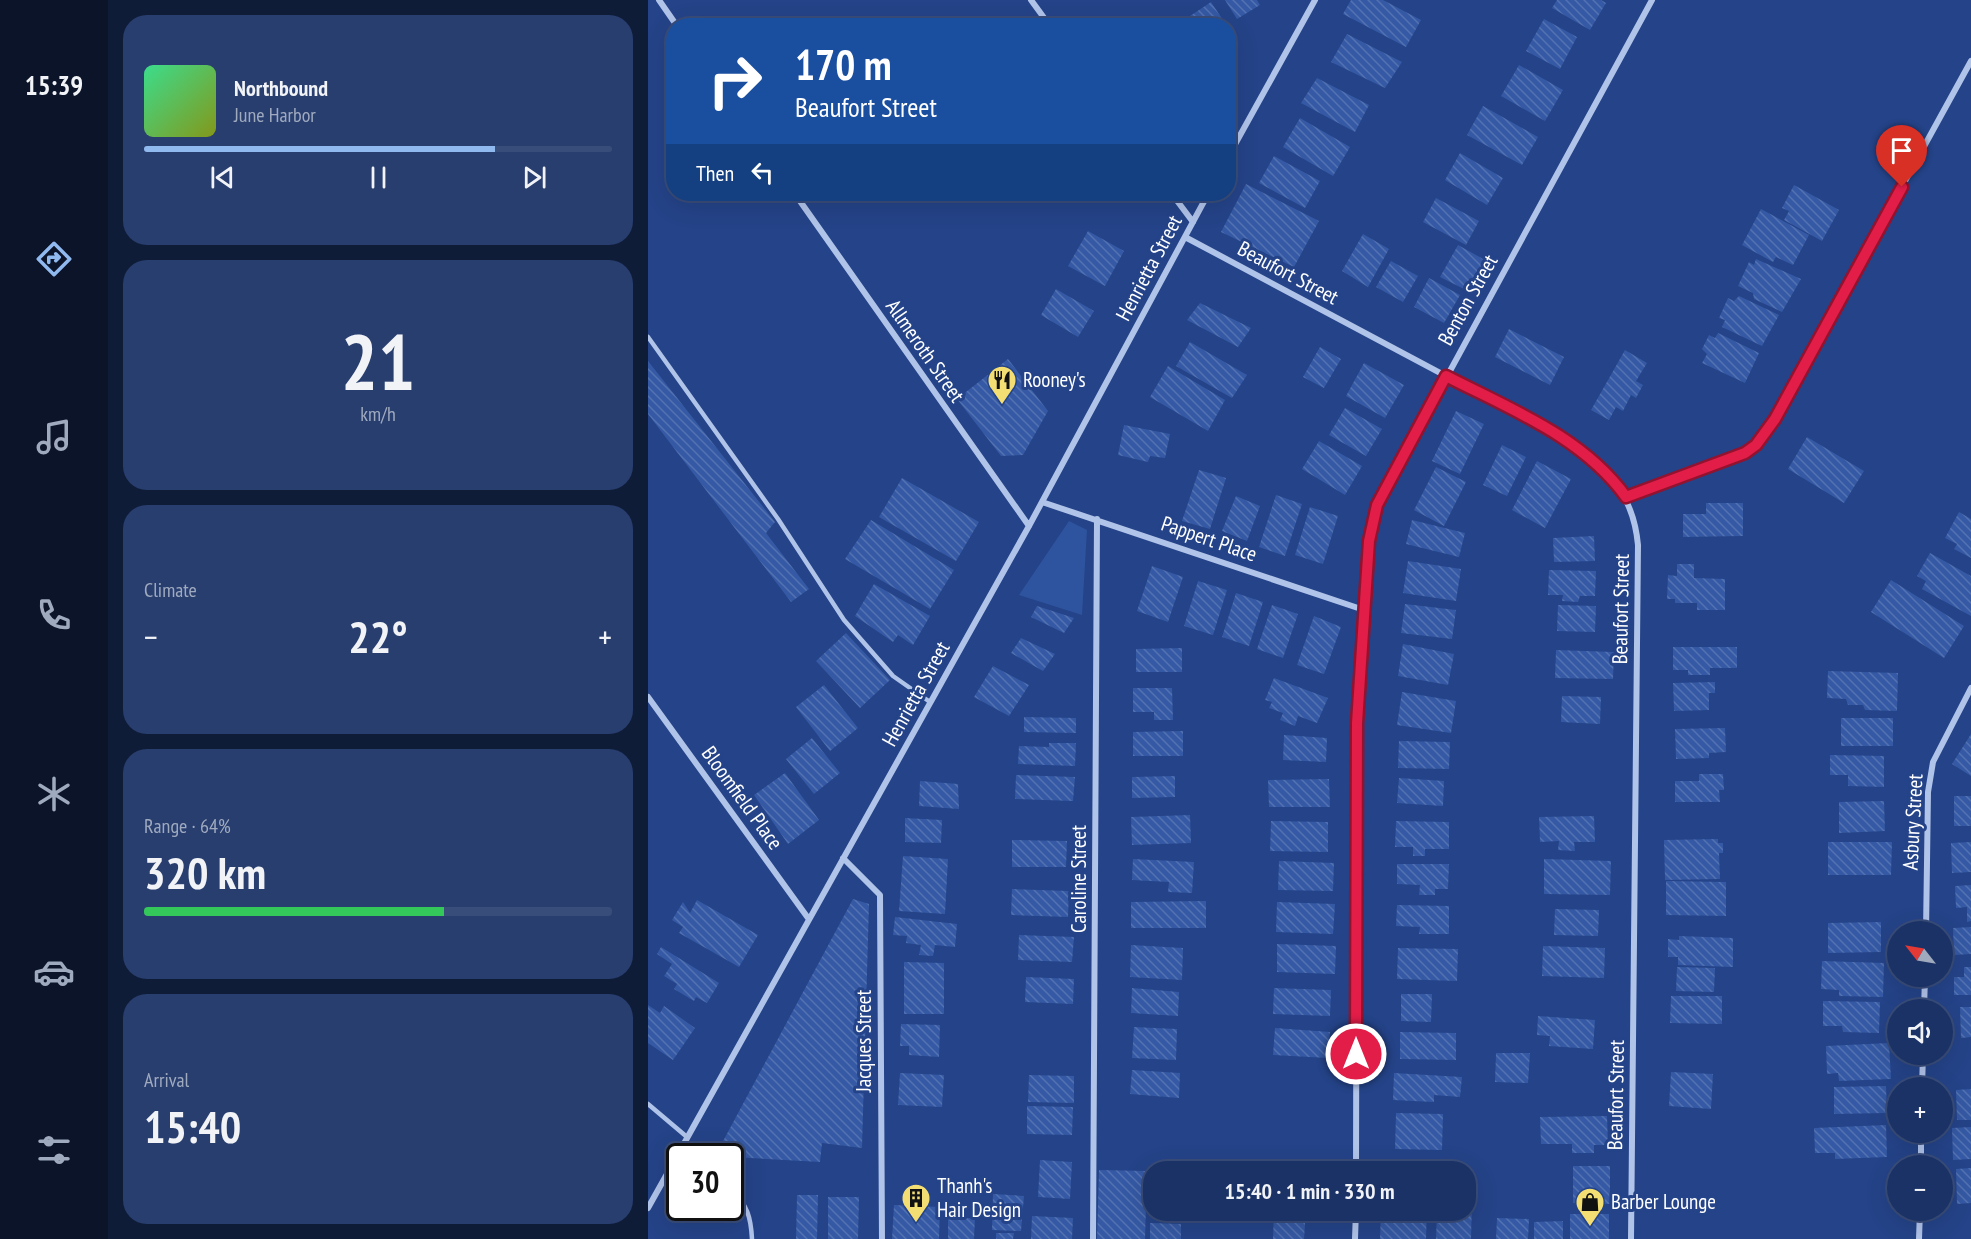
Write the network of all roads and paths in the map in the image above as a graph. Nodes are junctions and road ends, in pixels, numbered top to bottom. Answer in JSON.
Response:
{"nodes":[{"id":1,"x":659,"y":0,"type":"edge"},
{"id":2,"x":1031,"y":0,"type":"edge"},
{"id":3,"x":1315,"y":0,"type":"edge"},
{"id":4,"x":1652,"y":0,"type":"edge"},
{"id":5,"x":671,"y":18,"type":"edge"},
{"id":6,"x":1044,"y":18,"type":"edge"},
{"id":7,"x":1971,"y":61,"type":"edge"},
{"id":8,"x":1236,"y":143,"type":"edge"},
{"id":9,"x":800,"y":201,"type":"edge"},
{"id":10,"x":1177,"y":201,"type":"edge"},
{"id":11,"x":1204,"y":201,"type":"edge"},
{"id":12,"x":1193,"y":222,"type":"junction"},
{"id":13,"x":1185,"y":237,"type":"junction"},
{"id":14,"x":648,"y":337,"type":"edge"},
{"id":15,"x":1446,"y":376,"type":"junction"},
{"id":16,"x":1626,"y":497,"type":"junction"},
{"id":17,"x":1042,"y":502,"type":"junction"},
{"id":18,"x":1097,"y":519,"type":"junction"},
{"id":19,"x":1029,"y":526,"type":"junction"},
{"id":20,"x":1364,"y":610,"type":"junction"},
{"id":21,"x":1971,"y":688,"type":"edge"},
{"id":22,"x":648,"y":697,"type":"edge"},
{"id":23,"x":930,"y":702,"type":"junction"},
{"id":24,"x":843,"y":858,"type":"junction"},
{"id":25,"x":808,"y":918,"type":"junction"},
{"id":26,"x":1926,"y":921,"type":"edge"},
{"id":27,"x":648,"y":1104,"type":"edge"},
{"id":28,"x":687,"y":1137,"type":"junction"},
{"id":29,"x":685,"y":1143,"type":"edge"},
{"id":30,"x":1356,"y":1161,"type":"edge"},
{"id":31,"x":666,"y":1179,"type":"edge"},
{"id":32,"x":744,"y":1205,"type":"edge"},
{"id":33,"x":648,"y":1208,"type":"edge"},
{"id":34,"x":1356,"y":1221,"type":"edge"},
{"id":35,"x":1920,"y":1221,"type":"edge"},
{"id":36,"x":752,"y":1239,"type":"edge"},
{"id":37,"x":882,"y":1239,"type":"edge"},
{"id":38,"x":1094,"y":1239,"type":"edge"},
{"id":39,"x":1355,"y":1239,"type":"edge"},
{"id":40,"x":1631,"y":1239,"type":"edge"},
{"id":41,"x":1919,"y":1239,"type":"edge"}],
"edges":[{"from":1,"to":5,"type":"street"},
{"from":2,"to":6,"type":"street"},
{"from":3,"to":8,"type":"street"},
{"from":4,"to":15,"type":"street","name":"Benton Street"},
{"from":7,"to":16,"type":"street"},
{"from":9,"to":19,"type":"street","name":"Allmeroth Street"},
{"from":10,"to":12,"type":"street"},
{"from":11,"to":12,"type":"street","name":"Henrietta Street"},
{"from":12,"to":13,"type":"street","name":"Henrietta Street"},
{"from":13,"to":15,"type":"street","name":"Beaufort Street"},
{"from":13,"to":17,"type":"street","name":"Henrietta Street"},
{"from":14,"to":23,"type":"lane"},
{"from":15,"to":16,"type":"street","name":"Beaufort Street"},
{"from":15,"to":20,"type":"street","name":"Benton Street"},
{"from":16,"to":40,"type":"street","name":"Beaufort Street"},
{"from":17,"to":18,"type":"street","name":"Pappert Place"},
{"from":17,"to":19,"type":"street","name":"Henrietta Street"},
{"from":18,"to":20,"type":"street","name":"Pappert Place"},
{"from":18,"to":38,"type":"street","name":"Caroline Street"},
{"from":19,"to":23,"type":"street","name":"Henrietta Street"},
{"from":20,"to":30,"type":"street","name":"Benton Street"},
{"from":21,"to":26,"type":"street","name":"Asbury Street"},
{"from":22,"to":25,"type":"street","name":"Bloomfield Place"},
{"from":23,"to":24,"type":"street","name":"Henrietta Street"},
{"from":24,"to":25,"type":"street","name":"Henrietta Street"},
{"from":24,"to":37,"type":"street","name":"Jacques Street"},
{"from":25,"to":28,"type":"street","name":"Henrietta Street"},
{"from":27,"to":28,"type":"lane"},
{"from":28,"to":29,"type":"street","name":"Henrietta Street"},
{"from":31,"to":33,"type":"street","name":"Henrietta Street"},
{"from":32,"to":36,"type":"lane"},
{"from":34,"to":39,"type":"street"},
{"from":35,"to":41,"type":"street"}]}
